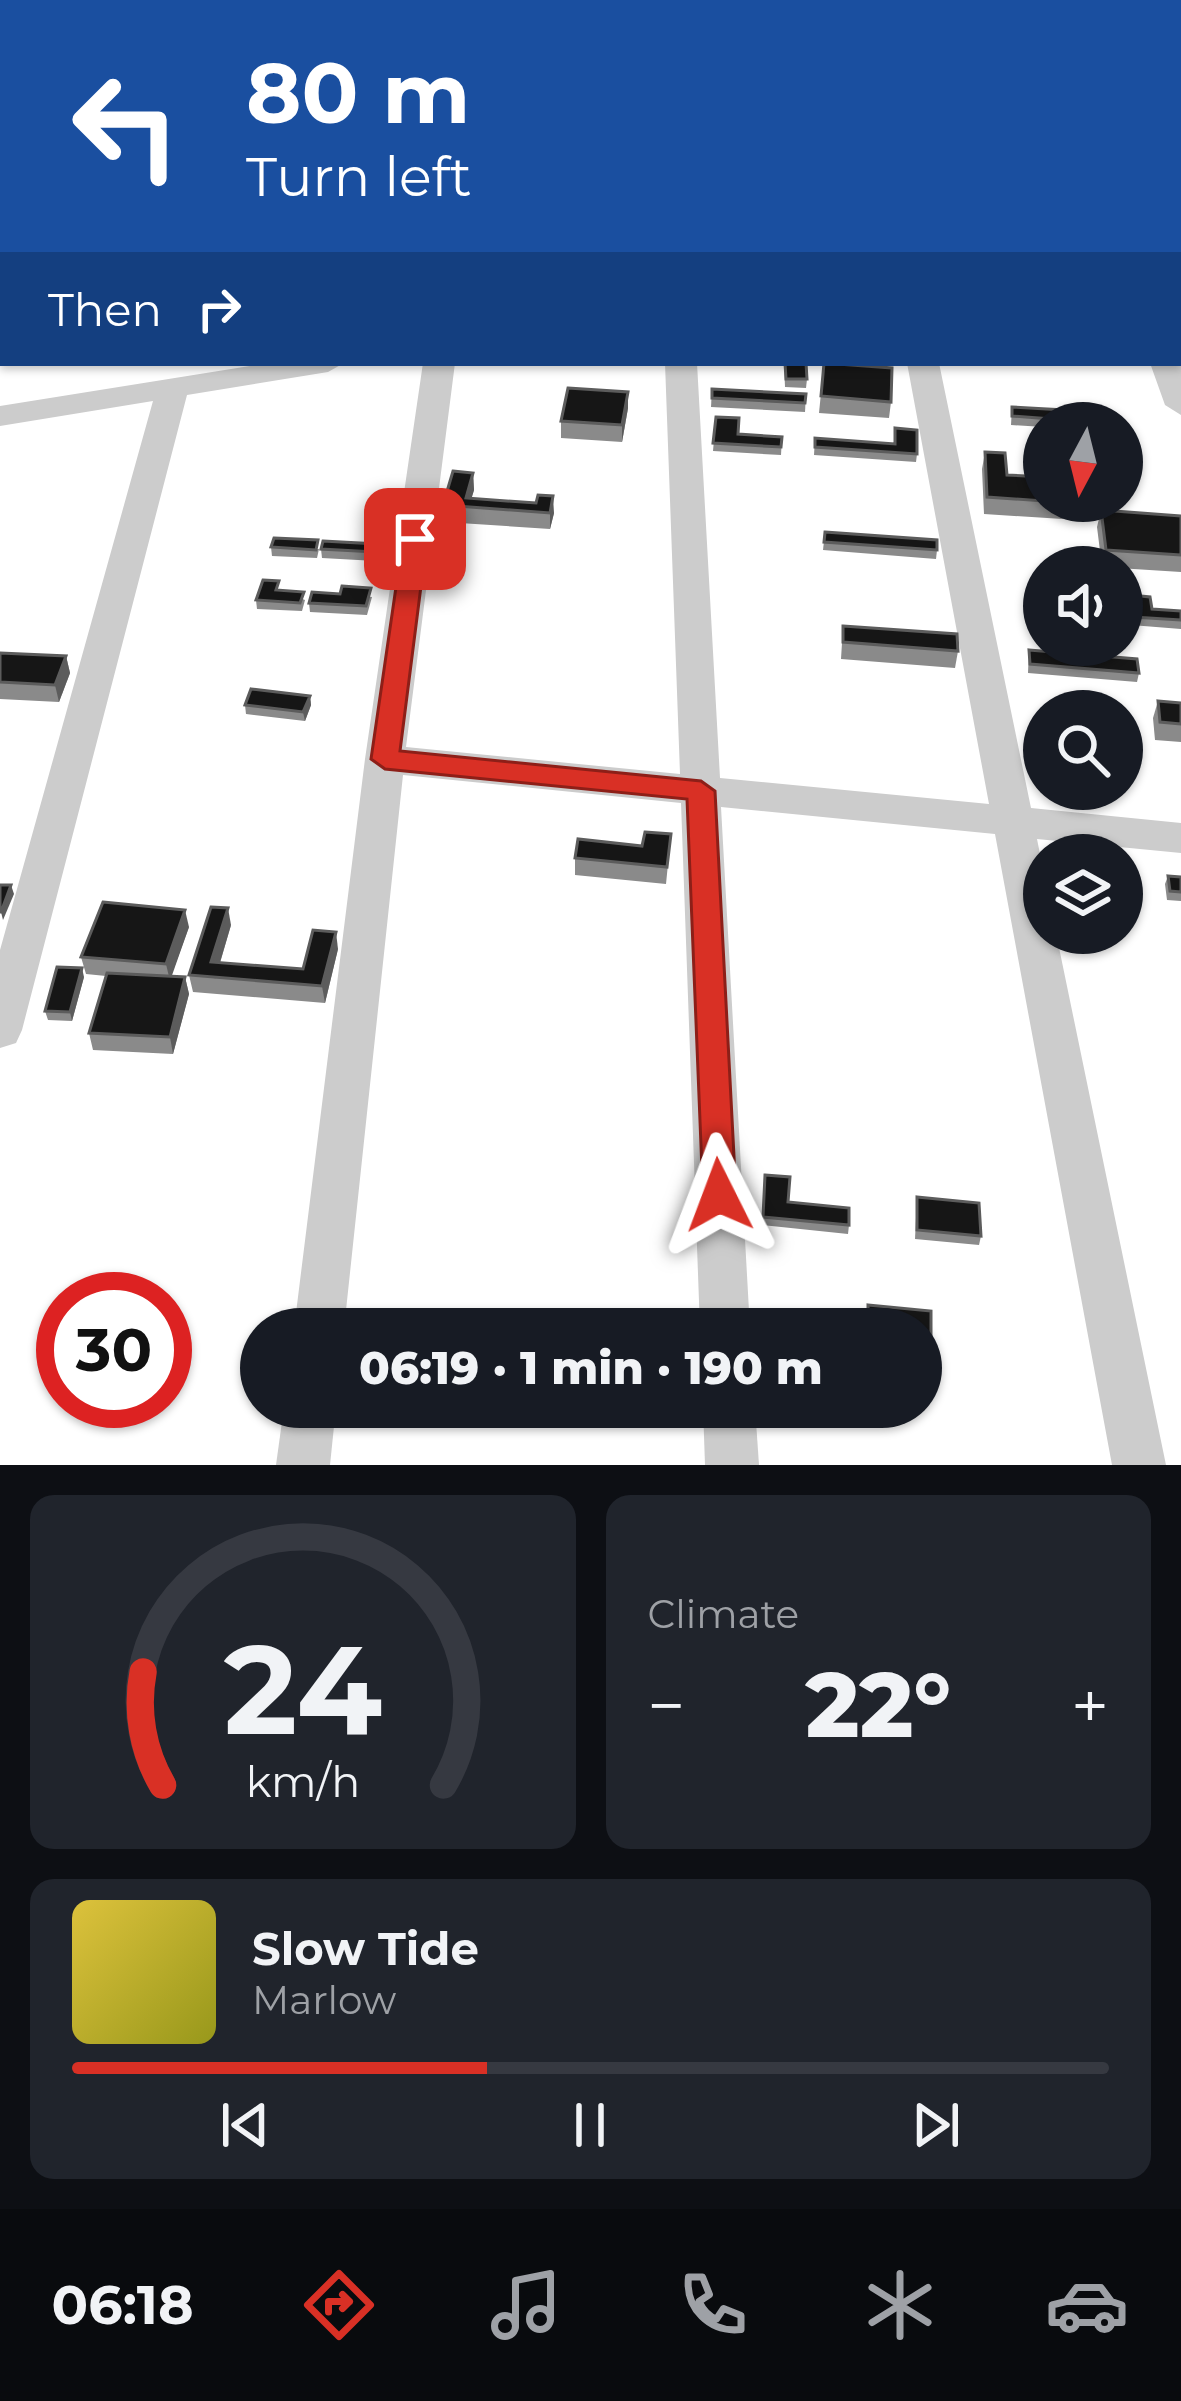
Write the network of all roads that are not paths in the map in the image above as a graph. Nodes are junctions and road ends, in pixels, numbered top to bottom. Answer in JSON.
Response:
{"nodes":[{"id":1,"x":309,"y":366,"type":"edge"},
{"id":2,"x":439,"y":366,"type":"edge"},
{"id":3,"x":681,"y":366,"type":"edge"},
{"id":4,"x":924,"y":366,"type":"edge"},
{"id":5,"x":1167,"y":366,"type":"edge"},
{"id":6,"x":173,"y":388,"type":"junction"},
{"id":7,"x":1181,"y":405,"type":"edge"},
{"id":8,"x":0,"y":416,"type":"edge"},
{"id":9,"x":385,"y":759,"type":"junction"},
{"id":10,"x":701,"y":791,"type":"junction"},
{"id":11,"x":1013,"y":821,"type":"junction"},
{"id":12,"x":1181,"y":838,"type":"edge"},
{"id":13,"x":0,"y":1030,"type":"edge"},
{"id":14,"x":321,"y":1308,"type":"edge"},
{"id":15,"x":724,"y":1308,"type":"edge"},
{"id":16,"x":307,"y":1428,"type":"edge"},
{"id":17,"x":730,"y":1428,"type":"edge"},
{"id":18,"x":303,"y":1465,"type":"edge"},
{"id":19,"x":732,"y":1465,"type":"edge"},
{"id":20,"x":1139,"y":1465,"type":"edge"}],
"edges":[{"from":1,"to":6,"type":"street"},
{"from":2,"to":9,"type":"street"},
{"from":3,"to":10,"type":"street"},
{"from":4,"to":11,"type":"street"},
{"from":5,"to":7,"type":"street"},
{"from":6,"to":8,"type":"street"},
{"from":6,"to":13,"type":"street"},
{"from":9,"to":10,"type":"street"},
{"from":9,"to":14,"type":"street"},
{"from":10,"to":11,"type":"street"},
{"from":10,"to":15,"type":"street"},
{"from":11,"to":12,"type":"street"},
{"from":11,"to":20,"type":"street"},
{"from":16,"to":18,"type":"street"},
{"from":17,"to":19,"type":"street"}]}
